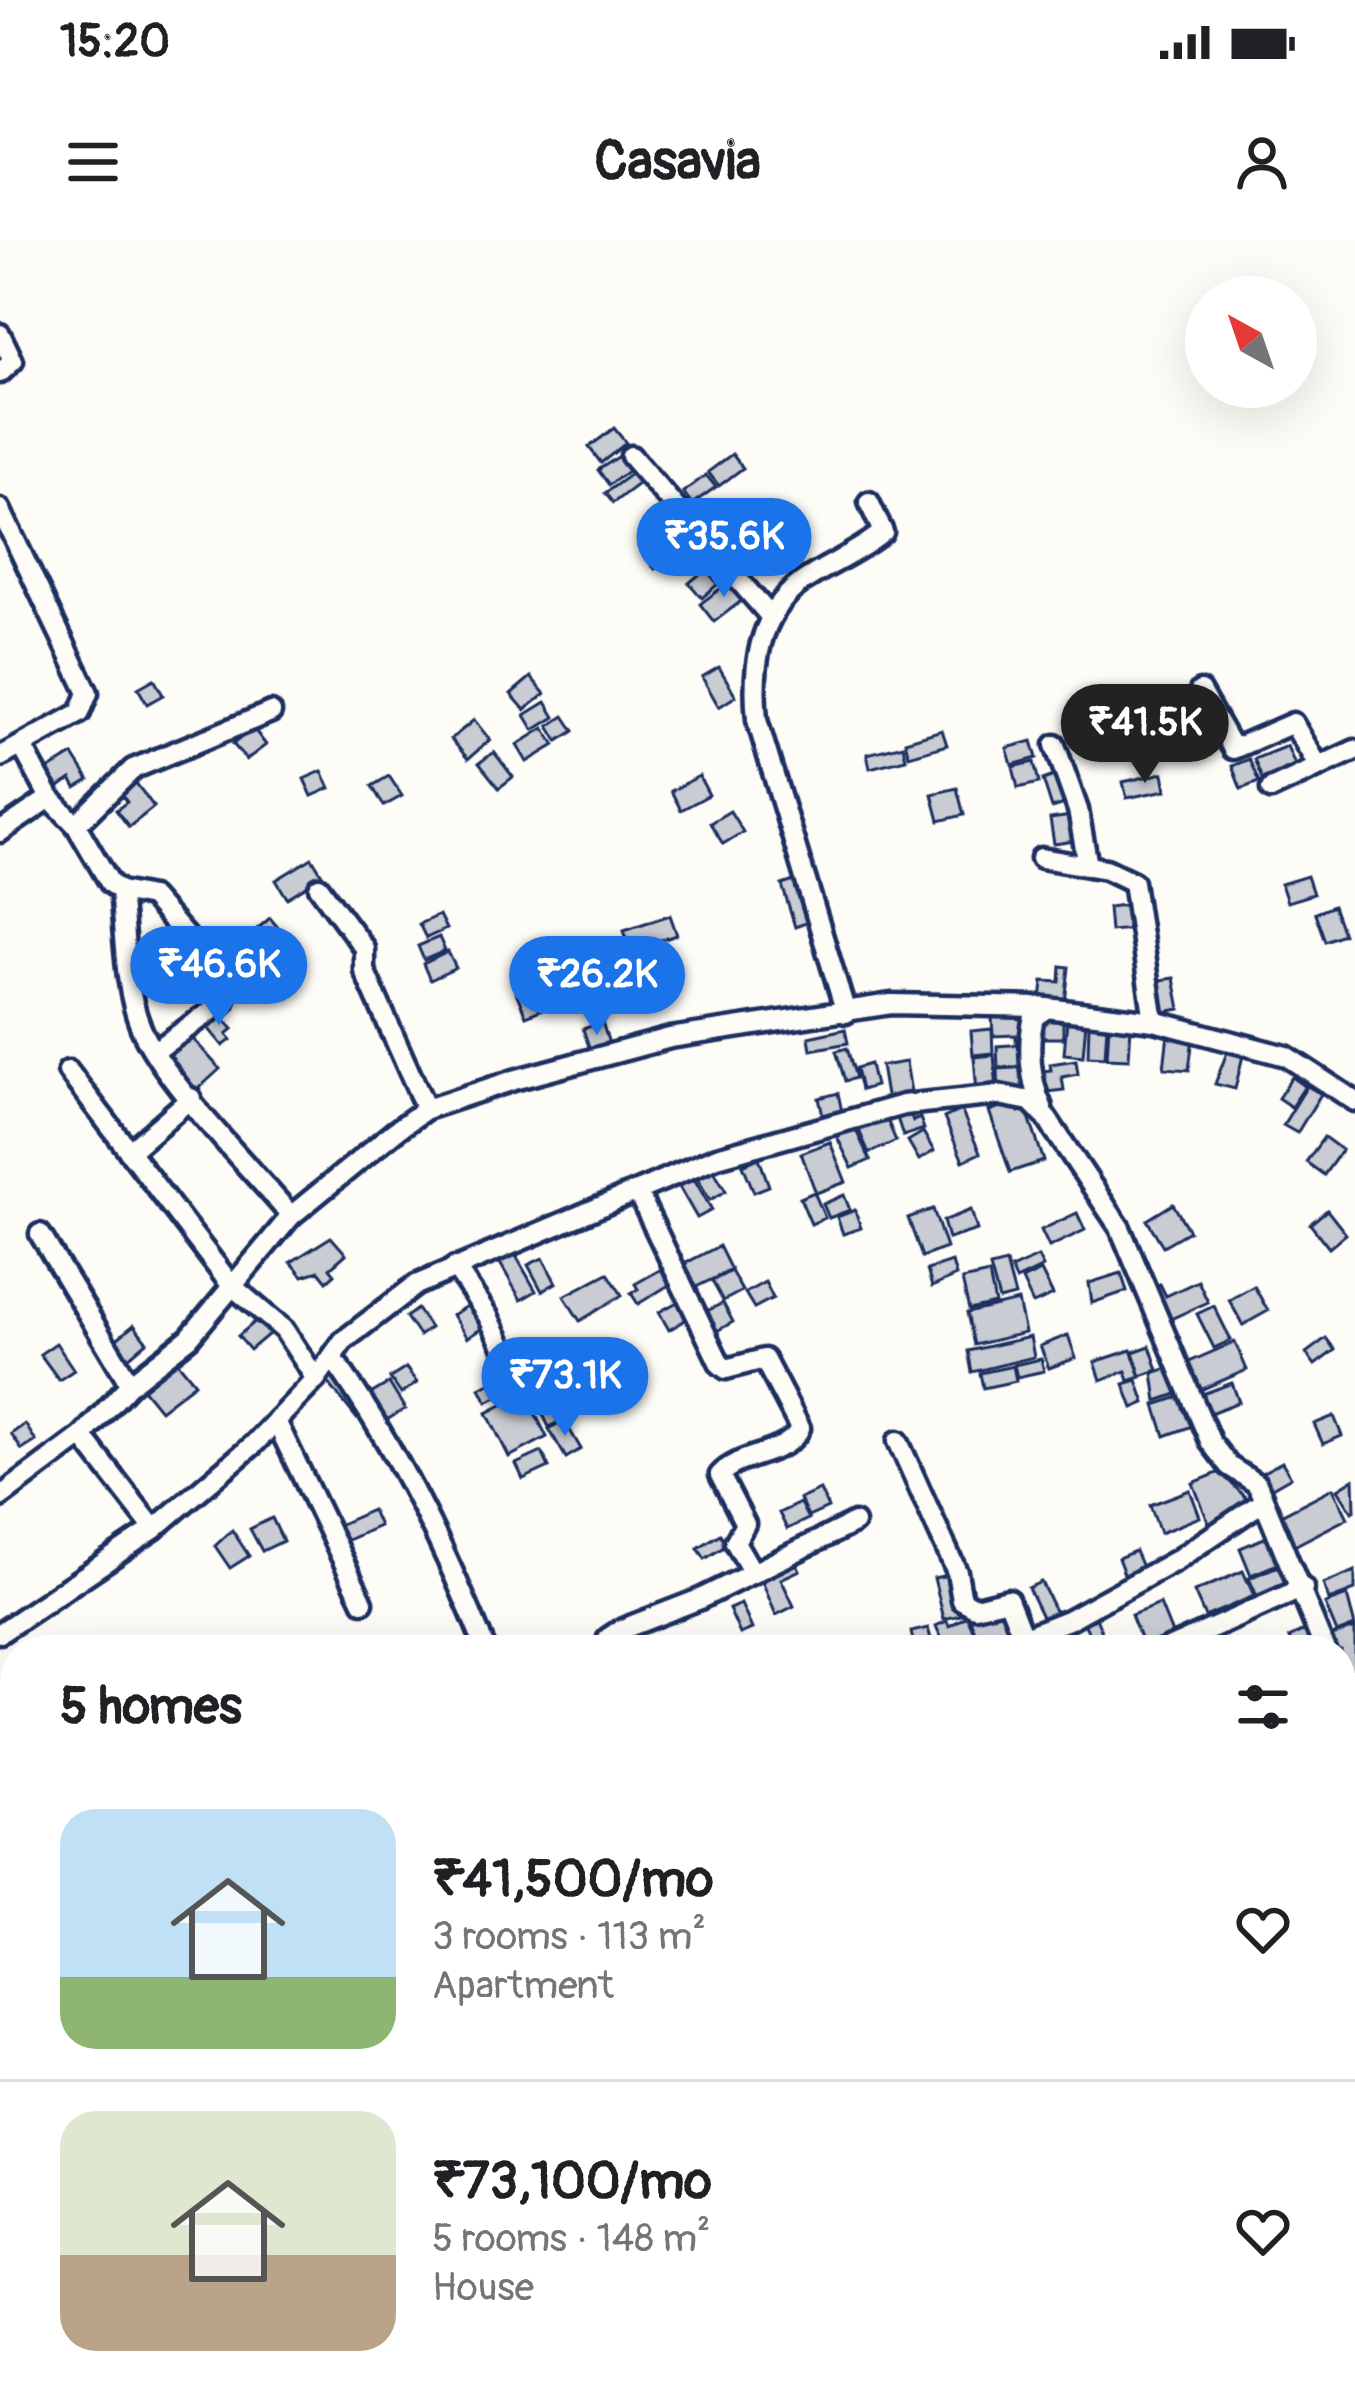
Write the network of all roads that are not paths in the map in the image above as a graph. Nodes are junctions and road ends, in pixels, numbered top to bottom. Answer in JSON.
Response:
{"nodes":[{"id":1,"x":0,"y":334,"type":"edge"},
{"id":2,"x":0,"y":373,"type":"edge"},
{"id":3,"x":632,"y":456,"type":"dead end"},
{"id":4,"x":869,"y":502,"type":"dead end"},
{"id":5,"x":0,"y":509,"type":"edge"},
{"id":6,"x":770,"y":616,"type":"junction"},
{"id":7,"x":1200,"y":692,"type":"dead end"},
{"id":8,"x":272,"y":712,"type":"dead end"},
{"id":9,"x":1055,"y":745,"type":"dead end"},
{"id":10,"x":22,"y":746,"type":"junction"},
{"id":11,"x":1355,"y":750,"type":"edge"},
{"id":12,"x":0,"y":757,"type":"edge"},
{"id":13,"x":1319,"y":767,"type":"junction"},
{"id":14,"x":1271,"y":789,"type":"dead end"},
{"id":15,"x":50,"y":798,"type":"junction"},
{"id":16,"x":76,"y":825,"type":"junction"},
{"id":17,"x":0,"y":832,"type":"edge"},
{"id":18,"x":1041,"y":858,"type":"dead end"},
{"id":19,"x":1088,"y":866,"type":"junction"},
{"id":20,"x":319,"y":887,"type":"dead end"},
{"id":21,"x":120,"y":891,"type":"junction"},
{"id":22,"x":1047,"y":1008,"type":"junction"},
{"id":23,"x":845,"y":1012,"type":"junction"},
{"id":24,"x":1154,"y":1021,"type":"junction"},
{"id":25,"x":155,"y":1052,"type":"junction"},
{"id":26,"x":68,"y":1071,"type":"dead end"},
{"id":27,"x":191,"y":1098,"type":"junction"},
{"id":28,"x":1355,"y":1101,"type":"edge"},
{"id":29,"x":426,"y":1109,"type":"junction"},
{"id":30,"x":1046,"y":1117,"type":"junction"},
{"id":31,"x":129,"y":1152,"type":"junction"},
{"id":32,"x":638,"y":1193,"type":"junction"},
{"id":33,"x":291,"y":1216,"type":"junction"},
{"id":34,"x":40,"y":1234,"type":"dead end"},
{"id":35,"x":455,"y":1267,"type":"junction"},
{"id":36,"x":231,"y":1285,"type":"junction"},
{"id":37,"x":332,"y":1357,"type":"junction"},
{"id":38,"x":316,"y":1379,"type":"junction"},
{"id":39,"x":130,"y":1384,"type":"junction"},
{"id":40,"x":522,"y":1385,"type":"dead end"},
{"id":41,"x":276,"y":1421,"type":"junction"},
{"id":42,"x":82,"y":1436,"type":"junction"},
{"id":43,"x":898,"y":1441,"type":"dead end"},
{"id":44,"x":0,"y":1496,"type":"edge"},
{"id":45,"x":1264,"y":1501,"type":"junction"},
{"id":46,"x":854,"y":1523,"type":"dead end"},
{"id":47,"x":154,"y":1529,"type":"junction"},
{"id":48,"x":753,"y":1574,"type":"junction"},
{"id":49,"x":1303,"y":1588,"type":"junction"},
{"id":50,"x":363,"y":1602,"type":"dead end"},
{"id":51,"x":0,"y":1633,"type":"edge"},
{"id":52,"x":480,"y":1635,"type":"edge"},
{"id":53,"x":612,"y":1635,"type":"edge"},
{"id":54,"x":1022,"y":1635,"type":"edge"},
{"id":55,"x":1028,"y":1635,"type":"edge"},
{"id":56,"x":1198,"y":1635,"type":"edge"},
{"id":57,"x":1320,"y":1635,"type":"edge"}],
"edges":[{"from":1,"to":2,"type":"street"},
{"from":3,"to":6,"type":"street"},
{"from":4,"to":6,"type":"street"},
{"from":5,"to":10,"type":"street"},
{"from":6,"to":23,"type":"street"},
{"from":7,"to":13,"type":"street"},
{"from":8,"to":16,"type":"street"},
{"from":9,"to":19,"type":"street"},
{"from":10,"to":12,"type":"street"},
{"from":10,"to":15,"type":"street"},
{"from":11,"to":13,"type":"street"},
{"from":13,"to":14,"type":"street"},
{"from":15,"to":16,"type":"street"},
{"from":15,"to":17,"type":"street"},
{"from":16,"to":21,"type":"street"},
{"from":18,"to":19,"type":"street"},
{"from":19,"to":24,"type":"street"},
{"from":20,"to":29,"type":"street"},
{"from":21,"to":25,"type":"street"},
{"from":21,"to":25,"type":"street"},
{"from":22,"to":23,"type":"street"},
{"from":22,"to":24,"type":"street"},
{"from":22,"to":30,"type":"street"},
{"from":23,"to":29,"type":"street"},
{"from":24,"to":28,"type":"street"},
{"from":25,"to":27,"type":"street"},
{"from":26,"to":31,"type":"street"},
{"from":27,"to":31,"type":"street"},
{"from":27,"to":33,"type":"street"},
{"from":29,"to":33,"type":"street"},
{"from":30,"to":32,"type":"street"},
{"from":30,"to":45,"type":"street"},
{"from":31,"to":36,"type":"street"},
{"from":32,"to":35,"type":"street"},
{"from":32,"to":48,"type":"street"},
{"from":33,"to":36,"type":"street"},
{"from":34,"to":39,"type":"street"},
{"from":35,"to":37,"type":"street"},
{"from":35,"to":40,"type":"street"},
{"from":36,"to":38,"type":"street"},
{"from":36,"to":39,"type":"street"},
{"from":37,"to":38,"type":"street"},
{"from":37,"to":52,"type":"street"},
{"from":38,"to":41,"type":"street"},
{"from":39,"to":42,"type":"street"},
{"from":41,"to":47,"type":"street"},
{"from":41,"to":50,"type":"street"},
{"from":42,"to":44,"type":"street"},
{"from":42,"to":47,"type":"street"},
{"from":43,"to":54,"type":"street"},
{"from":45,"to":49,"type":"street"},
{"from":45,"to":55,"type":"street"},
{"from":46,"to":48,"type":"street"},
{"from":47,"to":51,"type":"street"},
{"from":48,"to":53,"type":"street"},
{"from":49,"to":56,"type":"street"},
{"from":49,"to":57,"type":"street"}]}
